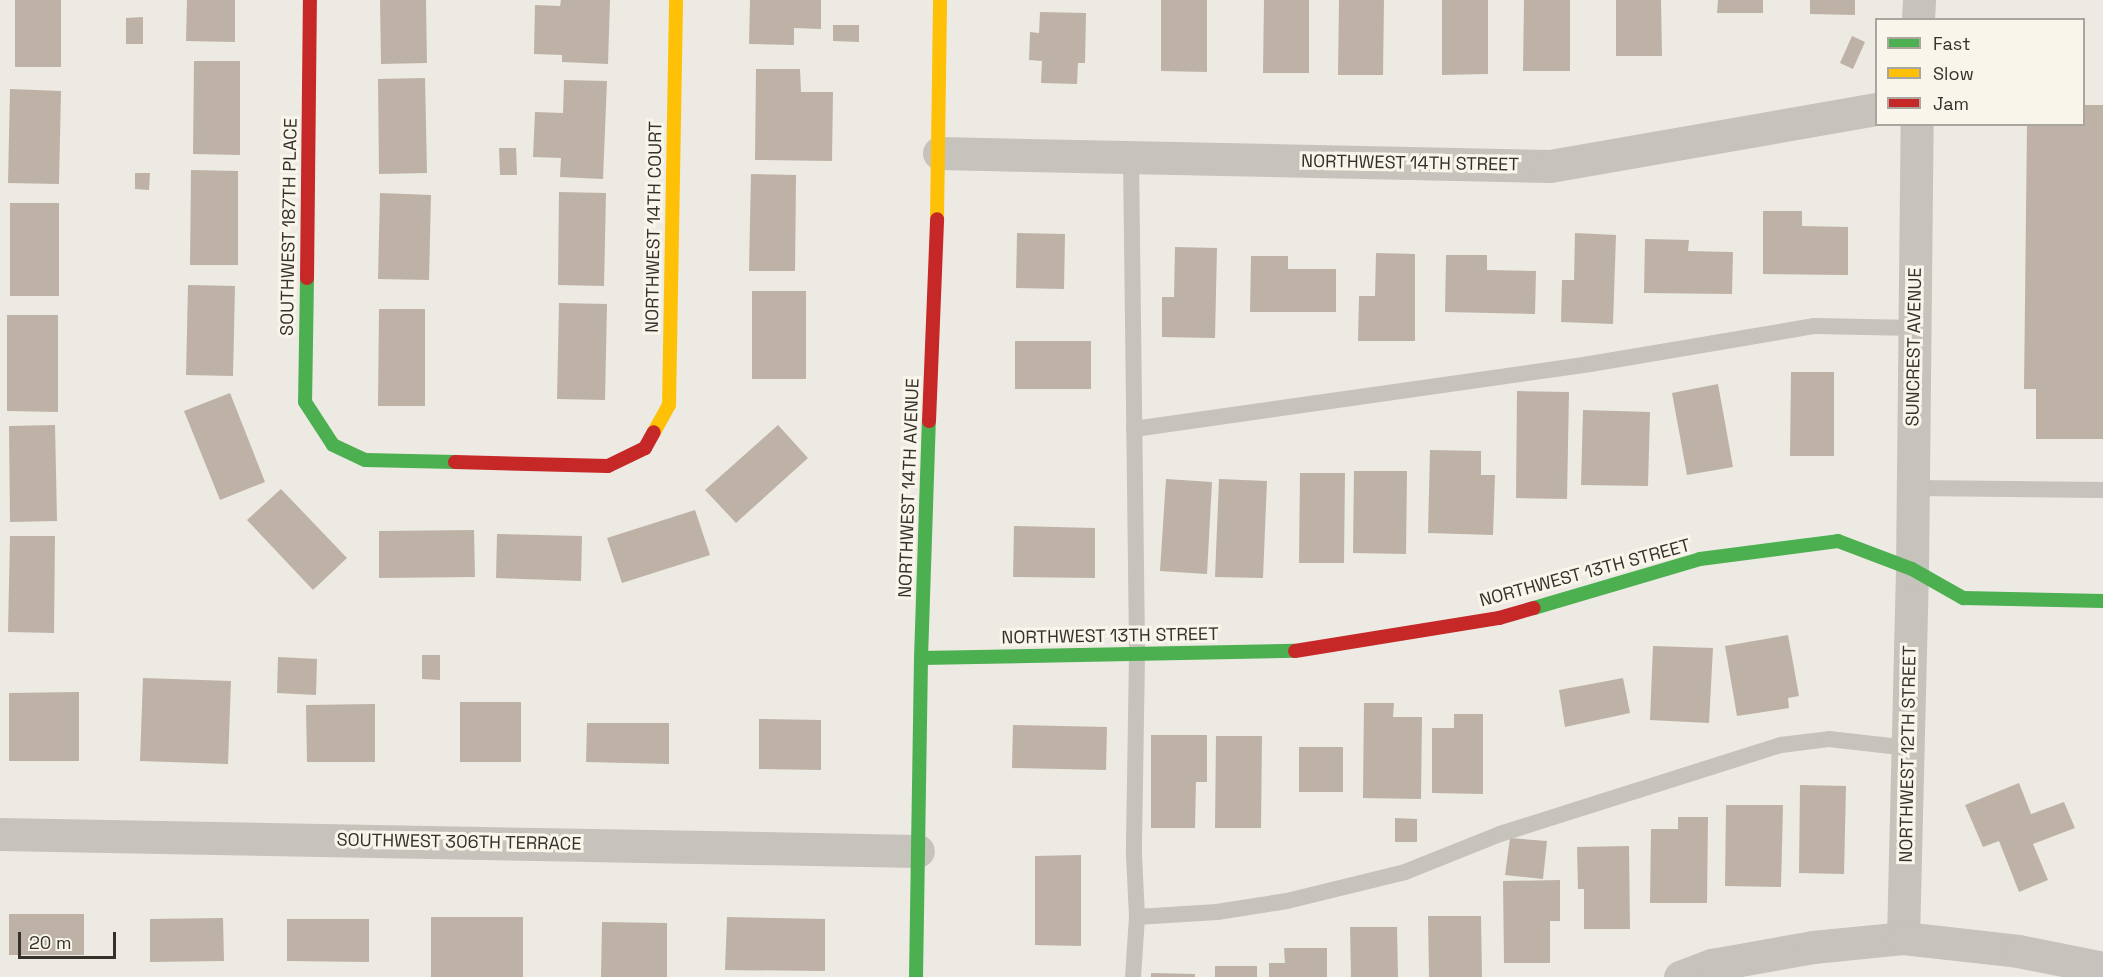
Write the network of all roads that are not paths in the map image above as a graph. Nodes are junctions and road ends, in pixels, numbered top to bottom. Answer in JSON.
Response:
{"nodes":[{"id":1,"x":310,"y":0,"type":"edge"},
{"id":2,"x":676,"y":0,"type":"edge"},
{"id":3,"x":940,"y":0,"type":"edge"},
{"id":4,"x":1918,"y":0,"type":"edge"},
{"id":5,"x":1918,"y":18,"type":"edge"},
{"id":6,"x":1875,"y":110,"type":"edge"},
{"id":7,"x":1917,"y":126,"type":"edge"},
{"id":8,"x":939,"y":153,"type":"junction"},
{"id":9,"x":1131,"y":157,"type":"junction"},
{"id":10,"x":1914,"y":328,"type":"junction"},
{"id":11,"x":1134,"y":429,"type":"junction"},
{"id":12,"x":645,"y":448,"type":"joint"},
{"id":13,"x":1913,"y":488,"type":"junction"},
{"id":14,"x":2103,"y":490,"type":"edge"},
{"id":15,"x":1912,"y":569,"type":"junction"},
{"id":16,"x":2103,"y":601,"type":"edge"},
{"id":17,"x":1137,"y":654,"type":"junction"},
{"id":18,"x":921,"y":658,"type":"junction"},
{"id":19,"x":1908,"y":748,"type":"junction"},
{"id":20,"x":0,"y":834,"type":"edge"},
{"id":21,"x":918,"y":851,"type":"junction"},
{"id":22,"x":1137,"y":917,"type":"junction"},
{"id":23,"x":1903,"y":938,"type":"junction"},
{"id":24,"x":2103,"y":968,"type":"edge"},
{"id":25,"x":916,"y":977,"type":"edge"},
{"id":26,"x":1133,"y":977,"type":"edge"},
{"id":27,"x":1680,"y":977,"type":"edge"}],
"edges":[{"from":1,"to":12,"type":"street","name":"SOUTHWEST 187TH PLACE"},
{"from":2,"to":12,"type":"street","name":"NORTHWEST 14TH COURT"},
{"from":3,"to":8,"type":"street","name":"NORTHWEST 14TH AVENUE"},
{"from":4,"to":5,"type":"street"},
{"from":6,"to":9,"type":"street","name":"NORTHWEST 14TH STREET"},
{"from":7,"to":10,"type":"street","name":"SUNCREST AVENUE"},
{"from":8,"to":9,"type":"street","name":"NORTHWEST 14TH STREET"},
{"from":8,"to":18,"type":"street","name":"NORTHWEST 14TH AVENUE"},
{"from":9,"to":11,"type":"lane"},
{"from":10,"to":11,"type":"lane"},
{"from":10,"to":13,"type":"street","name":"SUNCREST AVENUE"},
{"from":11,"to":17,"type":"lane"},
{"from":13,"to":14,"type":"lane"},
{"from":13,"to":15,"type":"street","name":"SUNCREST AVENUE"},
{"from":15,"to":16,"type":"street","name":"NORTHWEST 13TH STREET"},
{"from":15,"to":17,"type":"street","name":"NORTHWEST 13TH STREET"},
{"from":15,"to":19,"type":"street","name":"NORTHWEST 12TH STREET"},
{"from":17,"to":18,"type":"street","name":"NORTHWEST 13TH STREET"},
{"from":17,"to":22,"type":"lane"},
{"from":18,"to":21,"type":"street","name":"NORTHWEST 14TH AVENUE"},
{"from":19,"to":22,"type":"lane"},
{"from":19,"to":23,"type":"street","name":"NORTHWEST 12TH STREET"},
{"from":20,"to":21,"type":"street","name":"SOUTHWEST 306TH TERRACE"},
{"from":21,"to":25,"type":"street","name":"NORTHWEST 14TH AVENUE"},
{"from":22,"to":26,"type":"lane"},
{"from":23,"to":24,"type":"street"},
{"from":23,"to":27,"type":"street"}]}
